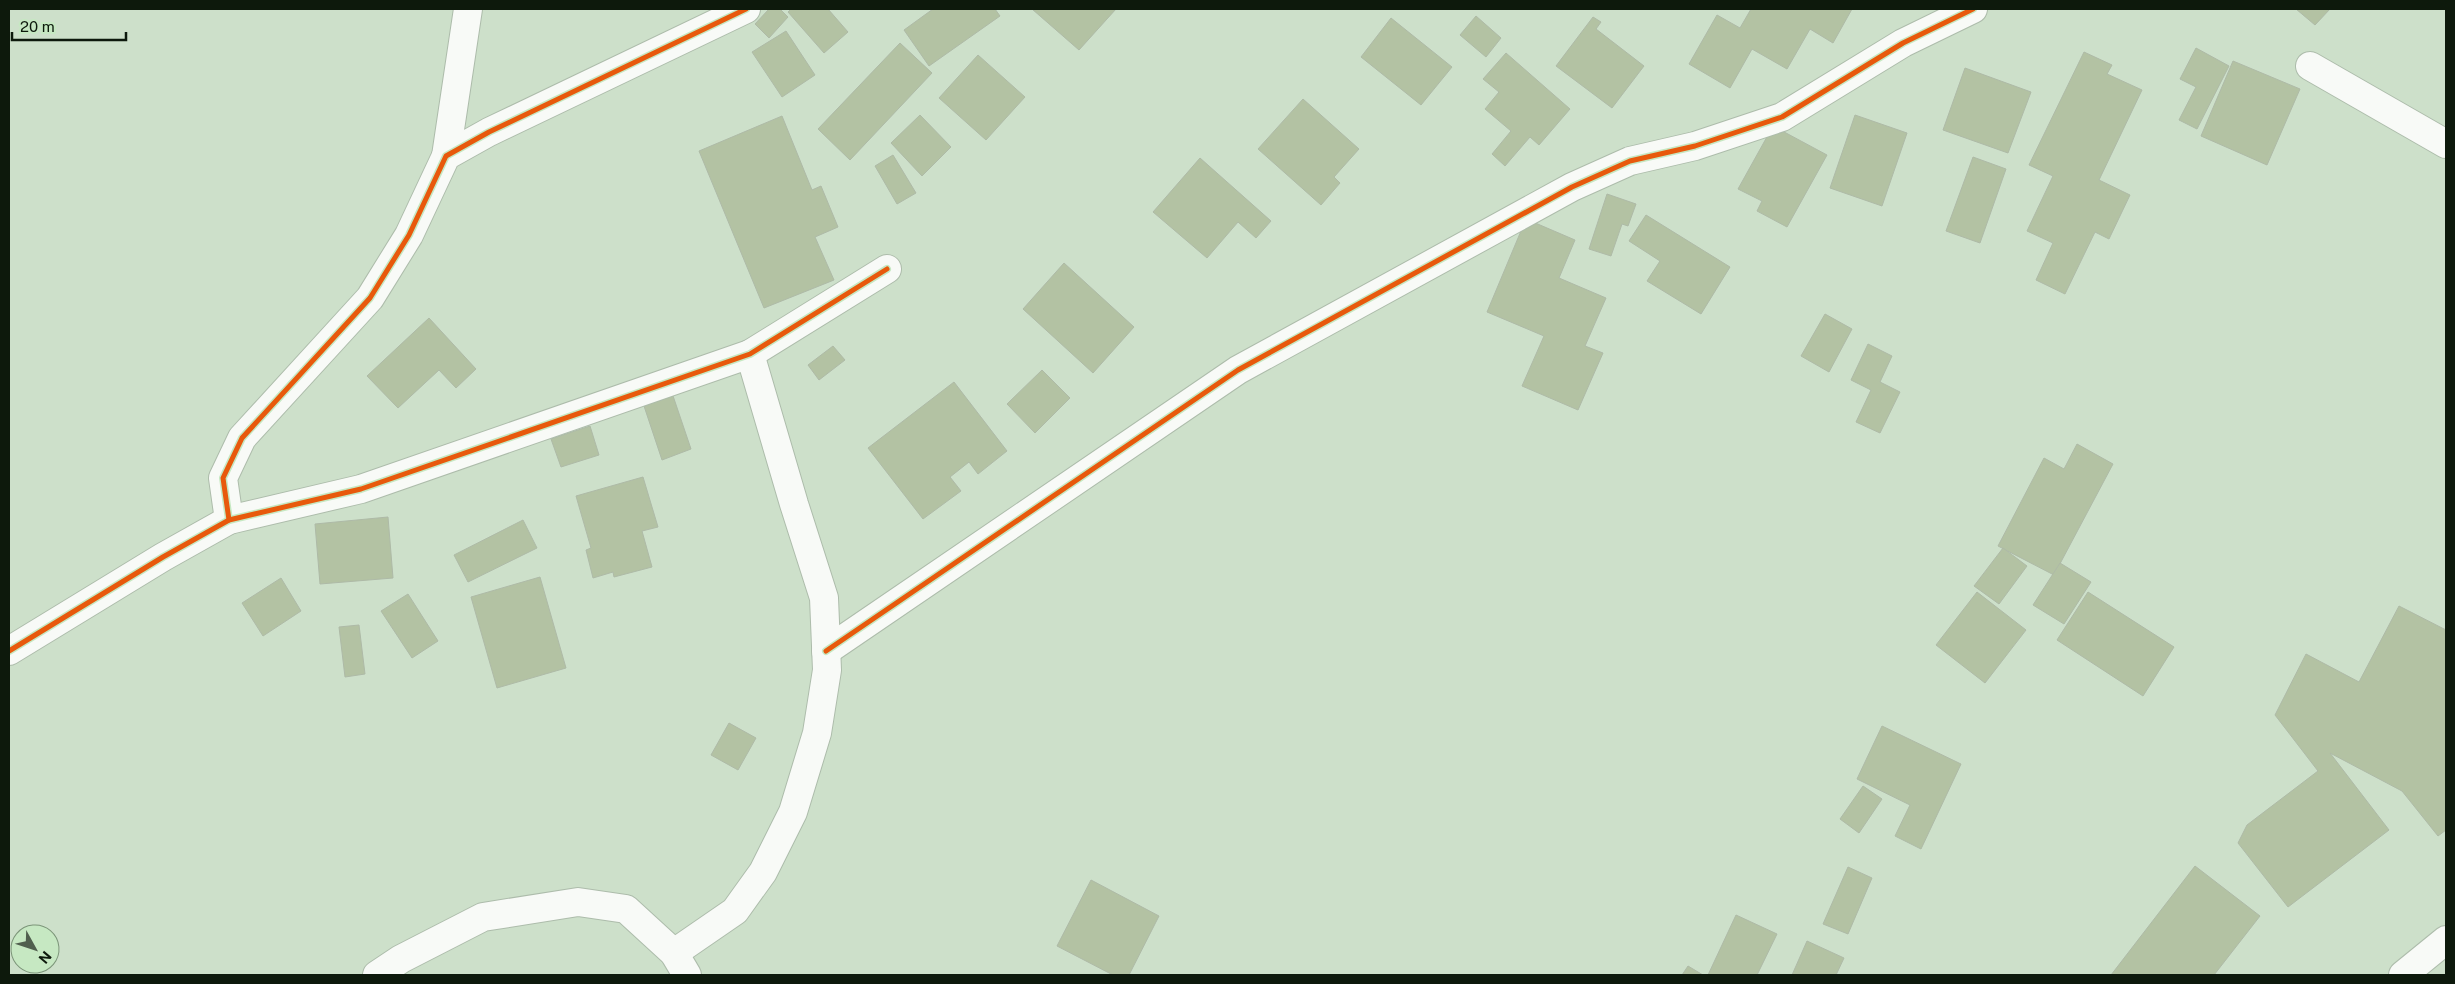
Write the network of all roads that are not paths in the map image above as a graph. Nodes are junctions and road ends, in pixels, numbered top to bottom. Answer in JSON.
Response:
{"nodes":[{"id":1,"x":468,"y":9,"type":"edge"},
{"id":2,"x":746,"y":9,"type":"edge"},
{"id":3,"x":1973,"y":9,"type":"edge"},
{"id":4,"x":2310,"y":66,"type":"dead end"},
{"id":5,"x":2446,"y":144,"type":"edge"},
{"id":6,"x":446,"y":156,"type":"junction"},
{"id":7,"x":887,"y":269,"type":"dead end"},
{"id":8,"x":750,"y":354,"type":"junction"},
{"id":9,"x":229,"y":520,"type":"junction"},
{"id":10,"x":9,"y":651,"type":"edge"},
{"id":11,"x":826,"y":651,"type":"junction"},
{"id":12,"x":2446,"y":940,"type":"edge"},
{"id":13,"x":681,"y":964,"type":"edge"},
{"id":14,"x":377,"y":975,"type":"edge"},
{"id":15,"x":2403,"y":975,"type":"edge"}],
"edges":[{"from":1,"to":6,"type":"street"},
{"from":2,"to":6,"type":"street"},
{"from":3,"to":11,"type":"street"},
{"from":4,"to":5,"type":"street"},
{"from":6,"to":9,"type":"street"},
{"from":7,"to":8,"type":"street"},
{"from":8,"to":9,"type":"street"},
{"from":8,"to":11,"type":"street"},
{"from":9,"to":10,"type":"street"},
{"from":11,"to":13,"type":"street"},
{"from":12,"to":15,"type":"street"},
{"from":13,"to":14,"type":"street"}]}
